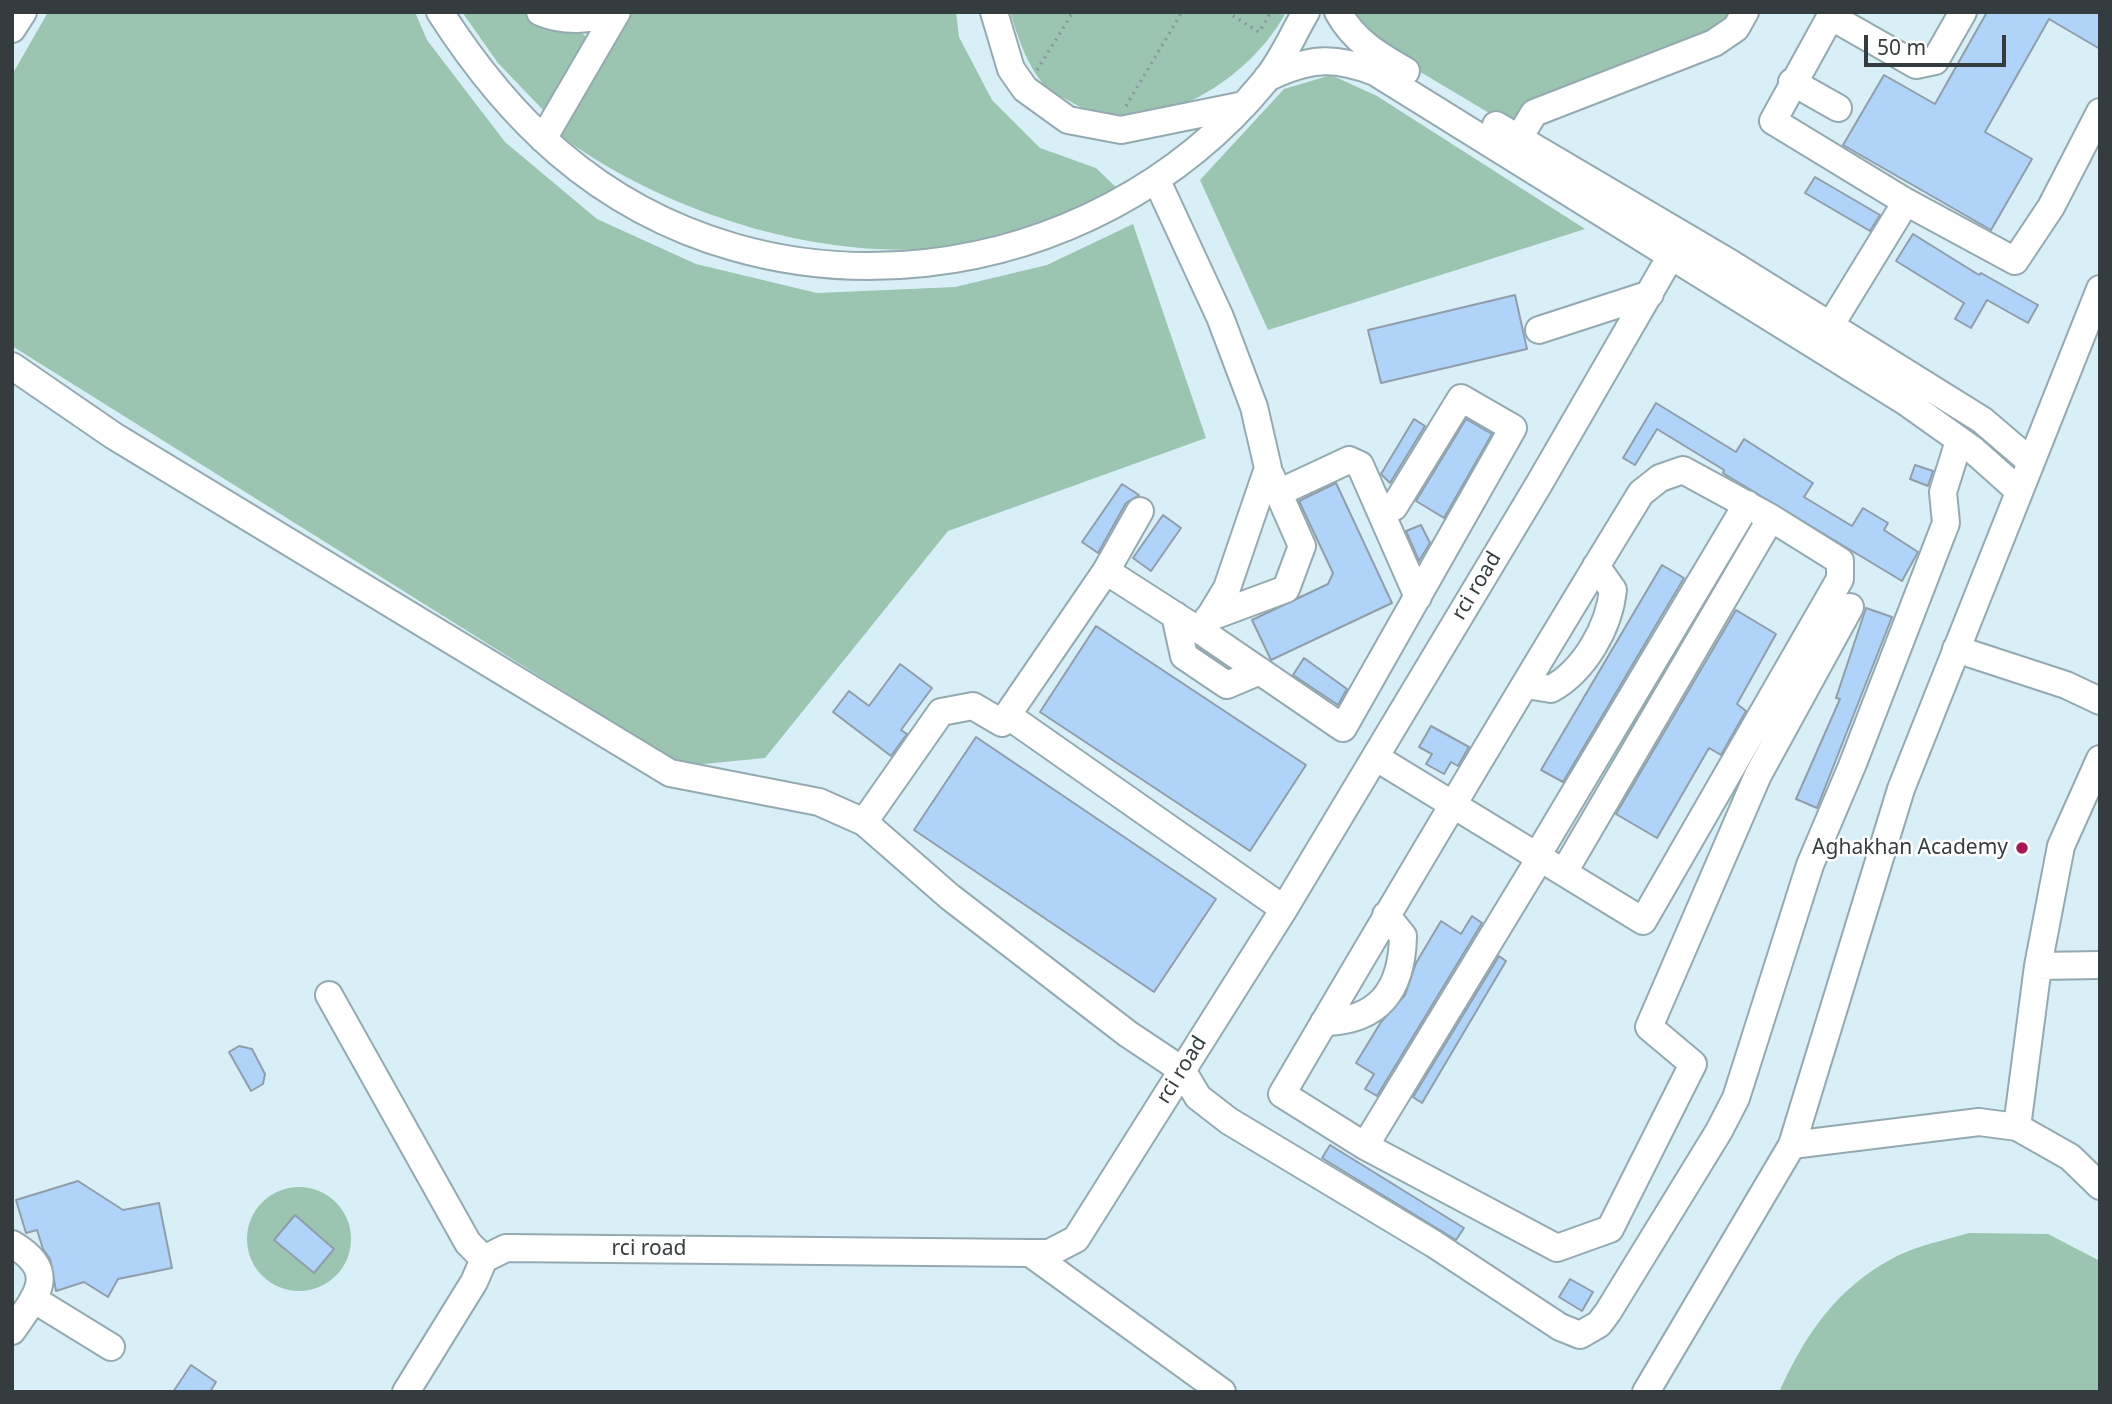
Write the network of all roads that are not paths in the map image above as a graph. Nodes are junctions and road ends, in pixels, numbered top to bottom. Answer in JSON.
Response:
{"nodes":[{"id":1,"x":23,"y":12,"type":"edge"},
{"id":2,"x":440,"y":12,"type":"edge"},
{"id":3,"x":540,"y":12,"type":"edge"},
{"id":4,"x":993,"y":12,"type":"edge"},
{"id":5,"x":1306,"y":12,"type":"edge"},
{"id":6,"x":1338,"y":12,"type":"edge"},
{"id":7,"x":1745,"y":12,"type":"edge"},
{"id":8,"x":1963,"y":12,"type":"edge"},
{"id":9,"x":616,"y":13,"type":"edge"},
{"id":10,"x":1831,"y":14,"type":"edge"},
{"id":11,"x":12,"y":29,"type":"edge"},
{"id":12,"x":1267,"y":78,"type":"junction"},
{"id":13,"x":1792,"y":82,"type":"junction"},
{"id":14,"x":1244,"y":105,"type":"junction"},
{"id":15,"x":1838,"y":108,"type":"dead end"},
{"id":16,"x":2100,"y":112,"type":"edge"},
{"id":17,"x":543,"y":138,"type":"junction"},
{"id":18,"x":1519,"y":138,"type":"junction"},
{"id":19,"x":1157,"y":181,"type":"junction"},
{"id":20,"x":1906,"y":202,"type":"junction"},
{"id":21,"x":1672,"y":254,"type":"junction"},
{"id":22,"x":2100,"y":289,"type":"edge"},
{"id":23,"x":1650,"y":294,"type":"junction"},
{"id":24,"x":1830,"y":326,"type":"junction"},
{"id":25,"x":1539,"y":330,"type":"dead end"},
{"id":26,"x":12,"y":366,"type":"edge"},
{"id":27,"x":1966,"y":445,"type":"junction"},
{"id":28,"x":2030,"y":461,"type":"junction"},
{"id":29,"x":1268,"y":468,"type":"junction"},
{"id":30,"x":2018,"y":489,"type":"junction"},
{"id":31,"x":1278,"y":493,"type":"junction"},
{"id":32,"x":1747,"y":504,"type":"junction"},
{"id":33,"x":1380,"y":510,"type":"junction"},
{"id":34,"x":1140,"y":511,"type":"dead end"},
{"id":35,"x":1770,"y":518,"type":"junction"},
{"id":36,"x":1597,"y":566,"type":"junction"},
{"id":37,"x":1106,"y":571,"type":"junction"},
{"id":38,"x":1418,"y":597,"type":"junction"},
{"id":39,"x":1850,"y":607,"type":"dead end"},
{"id":40,"x":1175,"y":615,"type":"junction"},
{"id":41,"x":1204,"y":625,"type":"junction"},
{"id":42,"x":1956,"y":649,"type":"junction"},
{"id":43,"x":1260,"y":671,"type":"junction"},
{"id":44,"x":1526,"y":685,"type":"junction"},
{"id":45,"x":2100,"y":701,"type":"edge"},
{"id":46,"x":1007,"y":715,"type":"junction"},
{"id":47,"x":1343,"y":729,"type":"junction"},
{"id":48,"x":1376,"y":754,"type":"junction"},
{"id":49,"x":2100,"y":760,"type":"edge"},
{"id":50,"x":1455,"y":804,"type":"junction"},
{"id":51,"x":864,"y":822,"type":"junction"},
{"id":52,"x":1538,"y":856,"type":"junction"},
{"id":53,"x":1564,"y":872,"type":"junction"},
{"id":54,"x":1284,"y":909,"type":"junction"},
{"id":55,"x":1386,"y":915,"type":"junction"},
{"id":56,"x":2100,"y":965,"type":"edge"},
{"id":57,"x":2038,"y":966,"type":"junction"},
{"id":58,"x":329,"y":995,"type":"dead end"},
{"id":59,"x":1324,"y":1023,"type":"junction"},
{"id":60,"x":1182,"y":1070,"type":"junction"},
{"id":61,"x":2017,"y":1127,"type":"junction"},
{"id":62,"x":1792,"y":1144,"type":"junction"},
{"id":63,"x":1365,"y":1146,"type":"junction"},
{"id":64,"x":2100,"y":1186,"type":"edge"},
{"id":65,"x":12,"y":1244,"type":"edge"},
{"id":66,"x":1030,"y":1253,"type":"junction"},
{"id":67,"x":484,"y":1259,"type":"junction"},
{"id":68,"x":33,"y":1299,"type":"junction"},
{"id":69,"x":12,"y":1331,"type":"edge"},
{"id":70,"x":111,"y":1347,"type":"dead end"},
{"id":71,"x":406,"y":1392,"type":"edge"},
{"id":72,"x":1222,"y":1392,"type":"edge"},
{"id":73,"x":1646,"y":1392,"type":"edge"}],
"edges":[{"from":1,"to":11,"type":"street"},
{"from":2,"to":17,"type":"street"},
{"from":3,"to":9,"type":"street"},
{"from":4,"to":14,"type":"street"},
{"from":5,"to":12,"type":"street"},
{"from":6,"to":18,"type":"street"},
{"from":7,"to":18,"type":"street"},
{"from":8,"to":10,"type":"street"},
{"from":9,"to":17,"type":"street"},
{"from":10,"to":13,"type":"street"},
{"from":12,"to":14,"type":"street"},
{"from":12,"to":21,"type":"street"},
{"from":13,"to":15,"type":"street"},
{"from":13,"to":20,"type":"street"},
{"from":14,"to":19,"type":"street"},
{"from":16,"to":20,"type":"street"},
{"from":17,"to":19,"type":"street"},
{"from":18,"to":24,"type":"street"},
{"from":19,"to":29,"type":"street"},
{"from":20,"to":24,"type":"street"},
{"from":21,"to":23,"type":"street","name":"rci road"},
{"from":21,"to":27,"type":"street"},
{"from":22,"to":28,"type":"street"},
{"from":23,"to":25,"type":"street"},
{"from":23,"to":48,"type":"street","name":"rci road"},
{"from":24,"to":28,"type":"street"},
{"from":26,"to":51,"type":"street"},
{"from":27,"to":30,"type":"street"},
{"from":27,"to":60,"type":"street"},
{"from":28,"to":30,"type":"street"},
{"from":29,"to":31,"type":"street"},
{"from":29,"to":41,"type":"street"},
{"from":30,"to":42,"type":"street"},
{"from":31,"to":33,"type":"street"},
{"from":31,"to":41,"type":"street"},
{"from":32,"to":35,"type":"street"},
{"from":32,"to":36,"type":"street"},
{"from":32,"to":52,"type":"street"},
{"from":33,"to":38,"type":"street"},
{"from":33,"to":38,"type":"street"},
{"from":34,"to":37,"type":"street"},
{"from":35,"to":53,"type":"street"},
{"from":35,"to":53,"type":"street"},
{"from":36,"to":44,"type":"street"},
{"from":36,"to":44,"type":"street"},
{"from":37,"to":40,"type":"street"},
{"from":37,"to":46,"type":"street"},
{"from":38,"to":47,"type":"street"},
{"from":39,"to":63,"type":"street"},
{"from":40,"to":41,"type":"street"},
{"from":40,"to":43,"type":"street"},
{"from":41,"to":43,"type":"street"},
{"from":42,"to":45,"type":"street"},
{"from":42,"to":62,"type":"street"},
{"from":43,"to":47,"type":"street"},
{"from":44,"to":50,"type":"street"},
{"from":46,"to":51,"type":"street"},
{"from":46,"to":54,"type":"street"},
{"from":47,"to":48,"type":"street"},
{"from":48,"to":50,"type":"street"},
{"from":48,"to":54,"type":"street","name":"rci road"},
{"from":49,"to":57,"type":"street"},
{"from":50,"to":52,"type":"street"},
{"from":50,"to":55,"type":"street"},
{"from":51,"to":60,"type":"street"},
{"from":52,"to":53,"type":"street"},
{"from":52,"to":63,"type":"street"},
{"from":54,"to":60,"type":"street","name":"rci road"},
{"from":55,"to":59,"type":"street"},
{"from":55,"to":59,"type":"street"},
{"from":56,"to":57,"type":"street"},
{"from":57,"to":61,"type":"street"},
{"from":58,"to":67,"type":"street"},
{"from":59,"to":63,"type":"street"},
{"from":60,"to":66,"type":"street","name":"rci road"},
{"from":61,"to":62,"type":"street"},
{"from":61,"to":64,"type":"street"},
{"from":62,"to":73,"type":"street"},
{"from":65,"to":68,"type":"street"},
{"from":66,"to":67,"type":"street","name":"rci road"},
{"from":66,"to":72,"type":"street"},
{"from":67,"to":71,"type":"street"},
{"from":68,"to":69,"type":"street"},
{"from":68,"to":70,"type":"street"}]}
